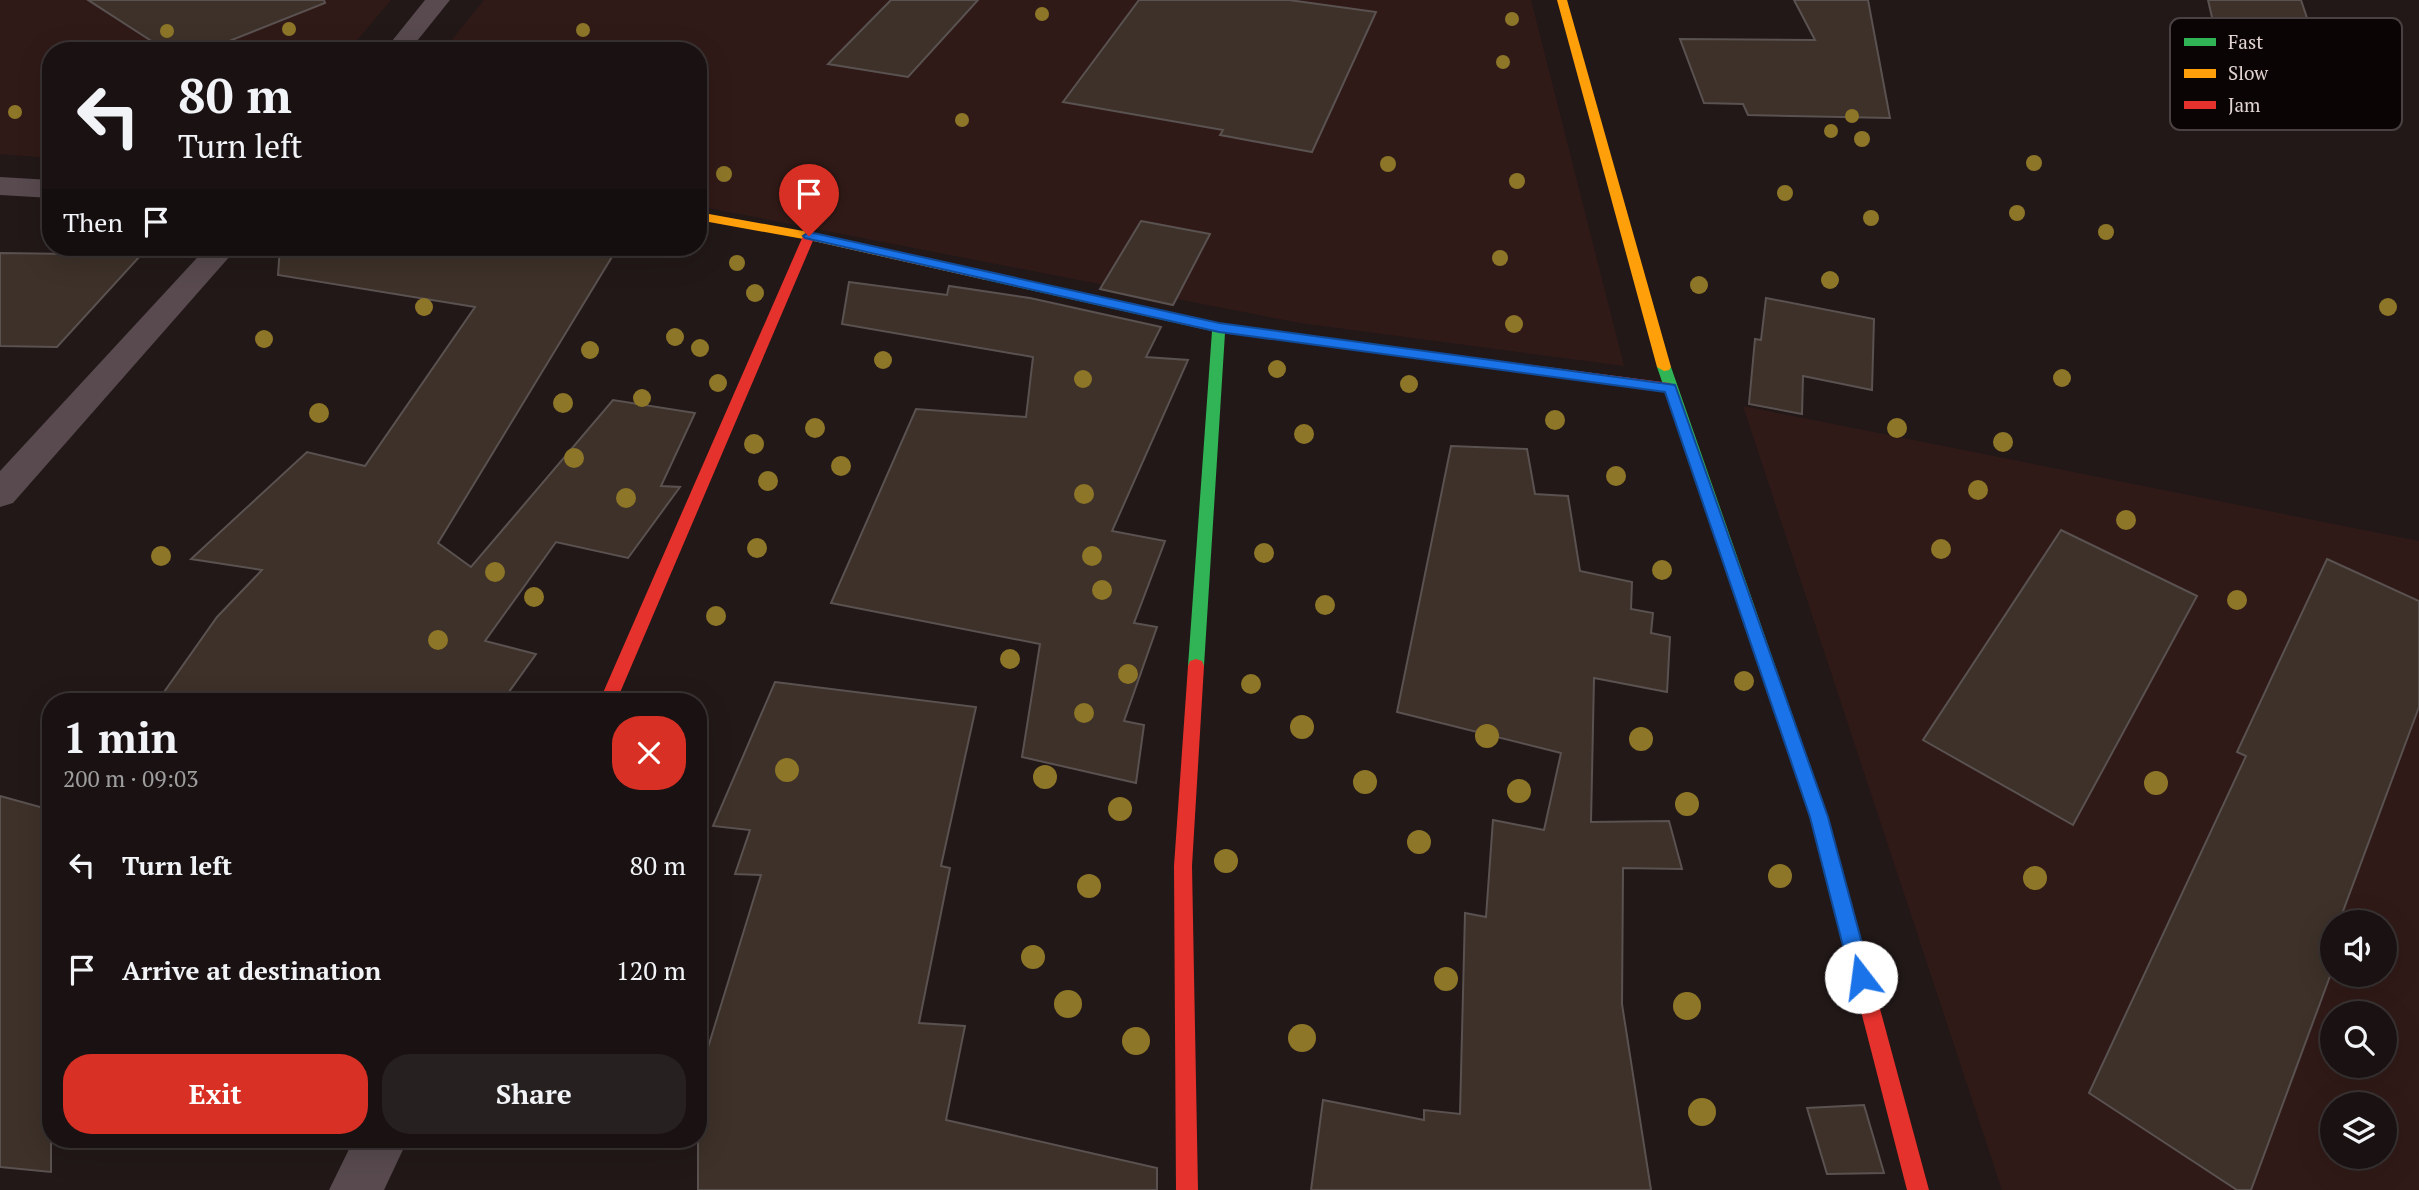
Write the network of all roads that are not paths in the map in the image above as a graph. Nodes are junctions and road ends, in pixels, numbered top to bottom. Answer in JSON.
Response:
{"nodes":[{"id":1,"x":438,"y":0,"type":"edge"},
{"id":2,"x":1562,"y":0,"type":"edge"},
{"id":3,"x":403,"y":42,"type":"edge"},
{"id":4,"x":0,"y":186,"type":"edge"},
{"id":5,"x":42,"y":188,"type":"edge"},
{"id":6,"x":707,"y":218,"type":"edge"},
{"id":7,"x":809,"y":236,"type":"junction"},
{"id":8,"x":215,"y":256,"type":"edge"},
{"id":9,"x":1219,"y":328,"type":"junction"},
{"id":10,"x":1670,"y":388,"type":"junction"},
{"id":11,"x":0,"y":494,"type":"edge"},
{"id":12,"x":611,"y":693,"type":"edge"},
{"id":13,"x":377,"y":1148,"type":"edge"},
{"id":14,"x":356,"y":1190,"type":"edge"},
{"id":15,"x":1187,"y":1190,"type":"edge"},
{"id":16,"x":1919,"y":1190,"type":"edge"}],
"edges":[{"from":1,"to":3,"type":"street"},
{"from":2,"to":10,"type":"street"},
{"from":4,"to":5,"type":"street"},
{"from":6,"to":7,"type":"street"},
{"from":7,"to":9,"type":"street"},
{"from":7,"to":12,"type":"street"},
{"from":8,"to":11,"type":"street"},
{"from":9,"to":10,"type":"street"},
{"from":9,"to":15,"type":"street"},
{"from":10,"to":16,"type":"street"},
{"from":13,"to":14,"type":"street"}]}
